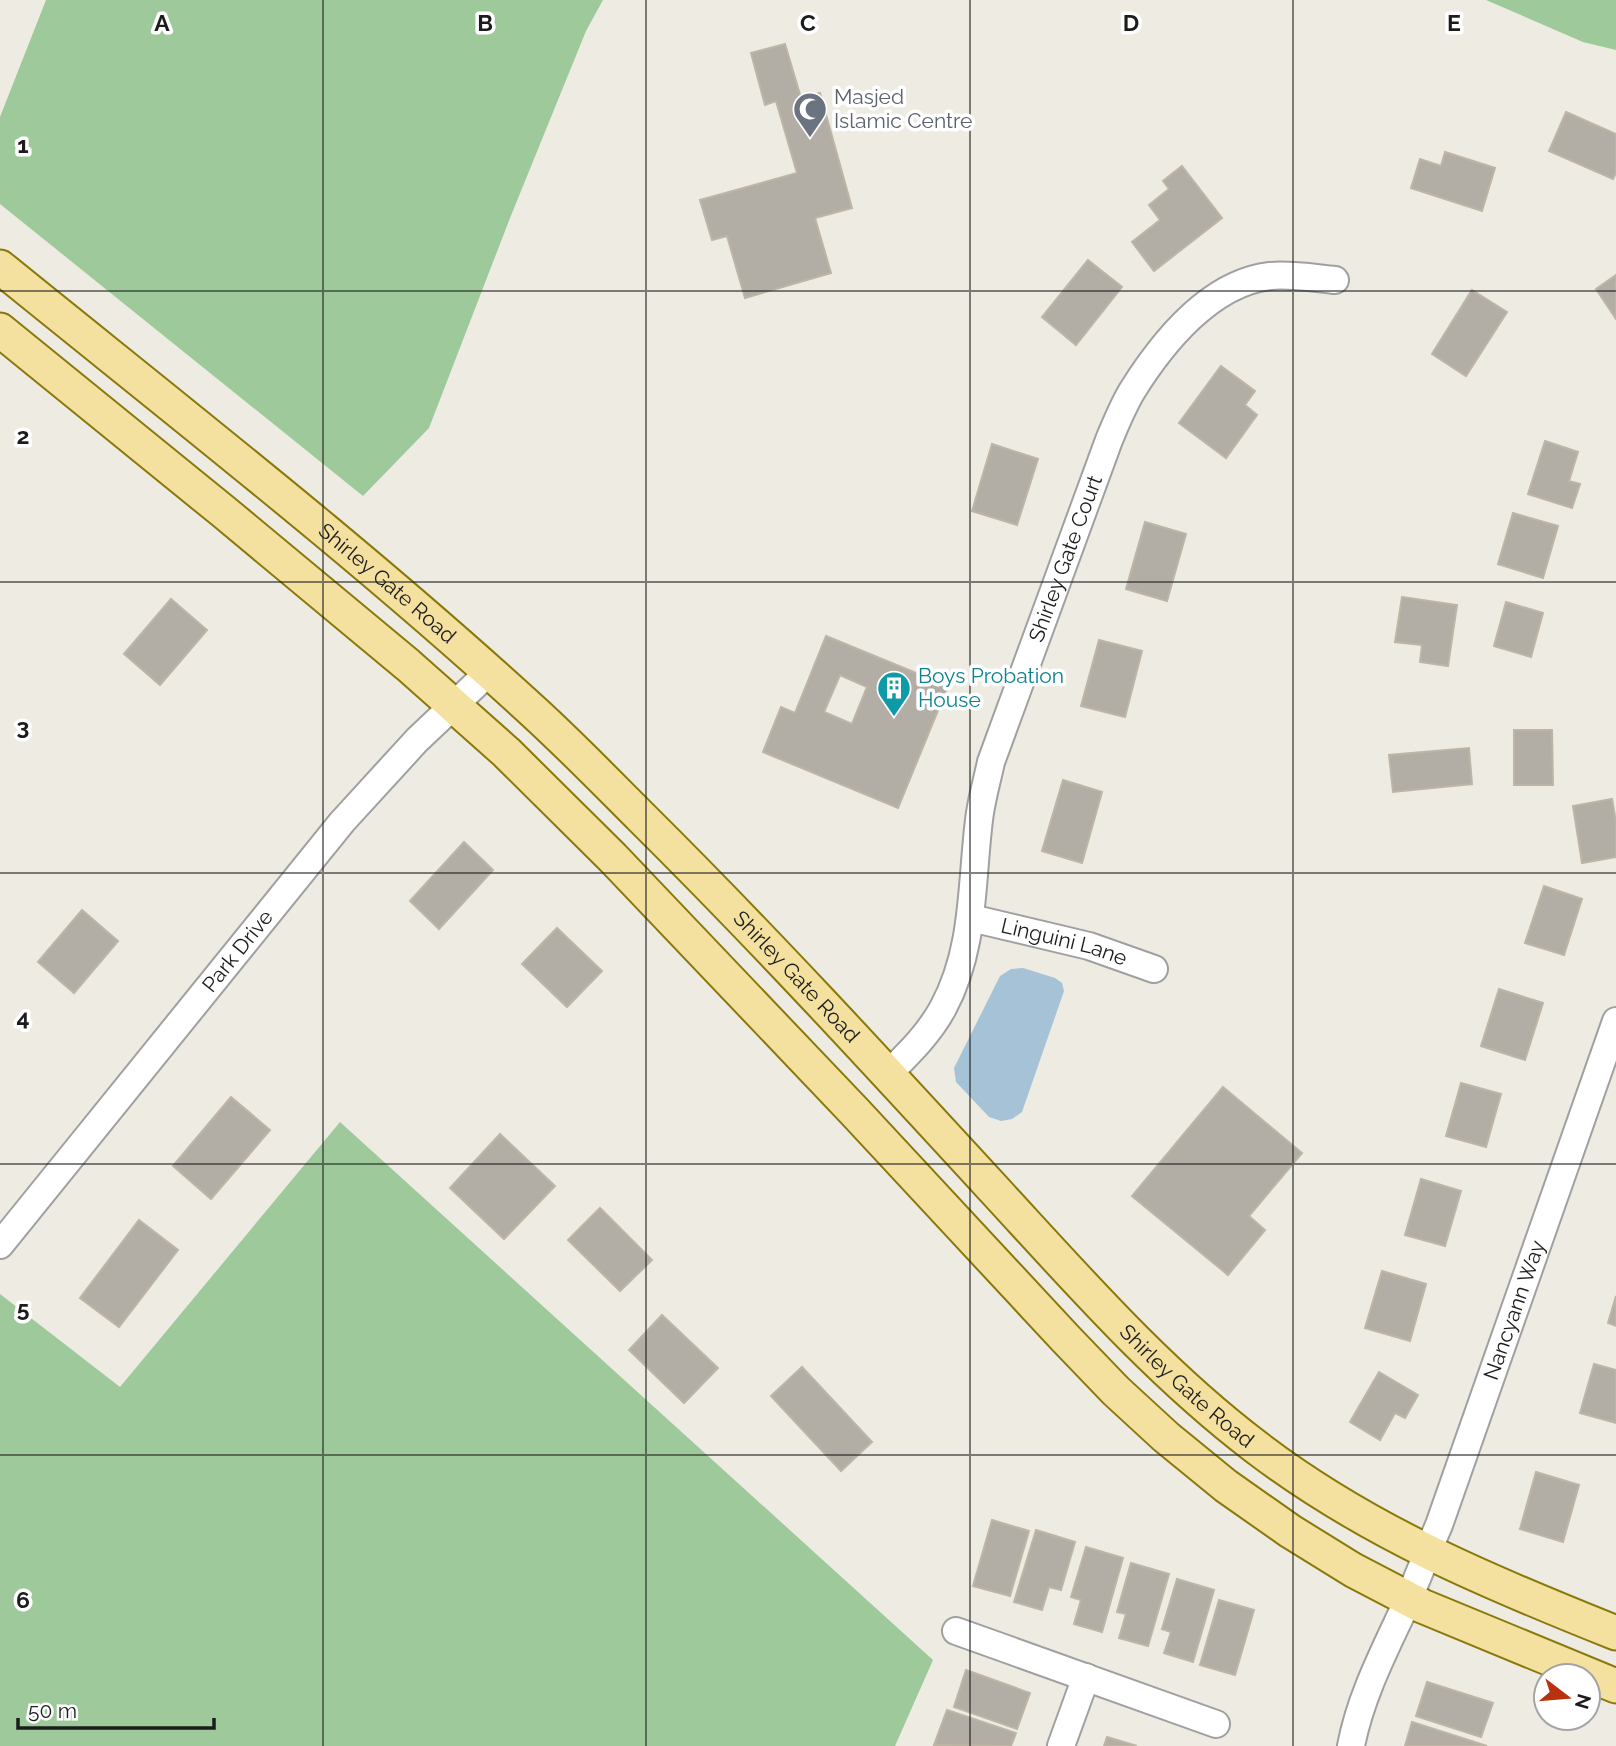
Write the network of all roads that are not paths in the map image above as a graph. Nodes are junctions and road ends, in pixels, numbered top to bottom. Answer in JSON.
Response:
{"nodes":[{"id":1,"x":0,"y":267,"type":"edge"},
{"id":2,"x":1335,"y":280,"type":"dead end"},
{"id":3,"x":0,"y":330,"type":"edge"},
{"id":4,"x":489,"y":672,"type":"junction"},
{"id":5,"x":453,"y":705,"type":"junction"},
{"id":6,"x":971,"y":918,"type":"junction"},
{"id":7,"x":1154,"y":969,"type":"dead end"},
{"id":8,"x":1616,"y":1021,"type":"edge"},
{"id":9,"x":888,"y":1074,"type":"junction"},
{"id":10,"x":0,"y":1245,"type":"edge"},
{"id":11,"x":1427,"y":1553,"type":"junction"},
{"id":12,"x":1408,"y":1599,"type":"junction"},
{"id":13,"x":956,"y":1631,"type":"dead end"},
{"id":14,"x":1616,"y":1633,"type":"edge"},
{"id":15,"x":1086,"y":1677,"type":"junction"},
{"id":16,"x":1616,"y":1686,"type":"edge"},
{"id":17,"x":1216,"y":1724,"type":"dead end"},
{"id":18,"x":1061,"y":1746,"type":"edge"},
{"id":19,"x":1351,"y":1746,"type":"edge"}],
"edges":[{"from":1,"to":4,"type":"main road","name":"Shirley Gate Road"},
{"from":2,"to":6,"type":"street","name":"Shirley Gate Court"},
{"from":3,"to":5,"type":"main road"},
{"from":4,"to":5,"type":"street","name":"Park Drive"},
{"from":4,"to":9,"type":"main road","name":"Shirley Gate Road"},
{"from":5,"to":10,"type":"street","name":"Park Drive"},
{"from":5,"to":12,"type":"main road"},
{"from":6,"to":7,"type":"street","name":"Linguini Lane"},
{"from":6,"to":9,"type":"street","name":"Shirley Gate Court"},
{"from":8,"to":11,"type":"street","name":"Nancyann Way"},
{"from":9,"to":11,"type":"main road","name":"Shirley Gate Road"},
{"from":11,"to":12,"type":"street","name":"Nancyann Way"},
{"from":11,"to":14,"type":"main road","name":"Shirley Gate Road"},
{"from":12,"to":16,"type":"main road"},
{"from":12,"to":19,"type":"street","name":"Nancyann Way"},
{"from":13,"to":15,"type":"street"},
{"from":15,"to":17,"type":"street"},
{"from":15,"to":18,"type":"street"}]}
